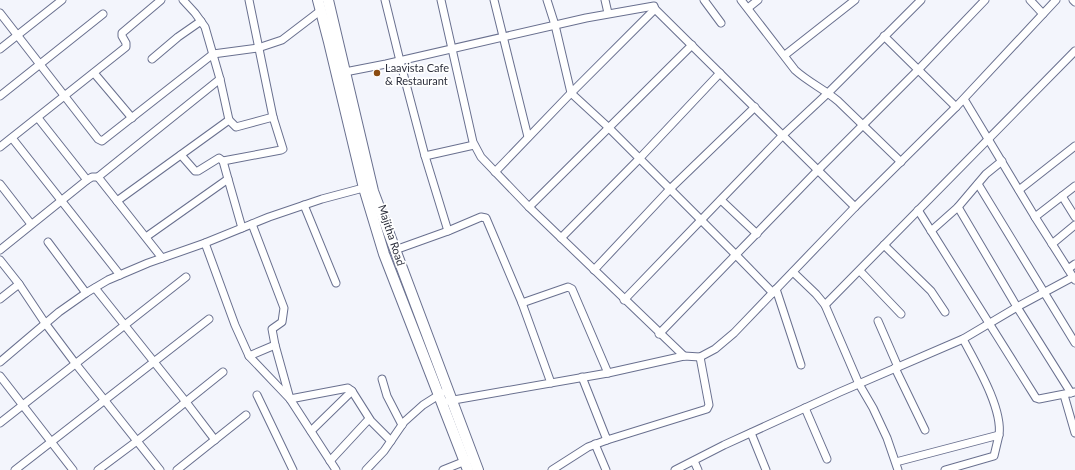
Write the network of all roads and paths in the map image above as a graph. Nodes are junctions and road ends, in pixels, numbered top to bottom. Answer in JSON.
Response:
{"nodes":[{"id":1,"x":62,"y":0,"type":"edge"},
{"id":2,"x":161,"y":0,"type":"edge"},
{"id":3,"x":183,"y":0,"type":"edge"},
{"id":4,"x":248,"y":0,"type":"edge"},
{"id":5,"x":318,"y":0,"type":"edge"},
{"id":6,"x":328,"y":0,"type":"edge"},
{"id":7,"x":385,"y":0,"type":"edge"},
{"id":8,"x":441,"y":0,"type":"edge"},
{"id":9,"x":494,"y":0,"type":"edge"},
{"id":10,"x":547,"y":0,"type":"edge"},
{"id":11,"x":605,"y":0,"type":"edge"},
{"id":12,"x":704,"y":0,"type":"edge"},
{"id":13,"x":741,"y":0,"type":"edge"},
{"id":14,"x":758,"y":0,"type":"edge"},
{"id":15,"x":855,"y":0,"type":"edge"},
{"id":16,"x":921,"y":0,"type":"edge"},
{"id":17,"x":985,"y":0,"type":"edge"},
{"id":18,"x":1030,"y":0,"type":"edge"},
{"id":19,"x":1056,"y":0,"type":"edge"},
{"id":20,"x":1073,"y":0,"type":"edge"},
{"id":21,"x":1075,"y":2,"type":"edge"},
{"id":22,"x":655,"y":5,"type":"edge"},
{"id":23,"x":748,"y":8,"type":"junction"},
{"id":24,"x":320,"y":11,"type":"junction"},
{"id":25,"x":0,"y":13,"type":"edge"},
{"id":26,"x":608,"y":13,"type":"junction"},
{"id":27,"x":103,"y":14,"type":"dead end"},
{"id":28,"x":1043,"y":14,"type":"junction"},
{"id":29,"x":201,"y":21,"type":"junction"},
{"id":30,"x":721,"y":23,"type":"dead end"},
{"id":31,"x":555,"y":25,"type":"junction"},
{"id":32,"x":17,"y":35,"type":"junction"},
{"id":33,"x":884,"y":36,"type":"junction"},
{"id":34,"x":502,"y":37,"type":"junction"},
{"id":35,"x":692,"y":45,"type":"junction"},
{"id":36,"x":258,"y":48,"type":"junction"},
{"id":37,"x":452,"y":48,"type":"junction"},
{"id":38,"x":0,"y":49,"type":"edge"},
{"id":39,"x":1075,"y":51,"type":"edge"},
{"id":40,"x":213,"y":54,"type":"junction"},
{"id":41,"x":785,"y":55,"type":"junction"},
{"id":42,"x":152,"y":59,"type":"dead end"},
{"id":43,"x":400,"y":61,"type":"junction"},
{"id":44,"x":40,"y":65,"type":"junction"},
{"id":45,"x":918,"y":70,"type":"junction"},
{"id":46,"x":345,"y":72,"type":"junction"},
{"id":47,"x":720,"y":72,"type":"junction"},
{"id":48,"x":94,"y":73,"type":"junction"},
{"id":49,"x":220,"y":79,"type":"junction"},
{"id":50,"x":571,"y":93,"type":"junction"},
{"id":51,"x":828,"y":93,"type":"junction"},
{"id":52,"x":64,"y":95,"type":"junction"},
{"id":53,"x":0,"y":96,"type":"edge"},
{"id":54,"x":964,"y":99,"type":"junction"},
{"id":55,"x":755,"y":107,"type":"junction"},
{"id":56,"x":956,"y":107,"type":"junction"},
{"id":57,"x":273,"y":117,"type":"junction"},
{"id":58,"x":38,"y":118,"type":"junction"},
{"id":59,"x":132,"y":118,"type":"junction"},
{"id":60,"x":229,"y":120,"type":"junction"},
{"id":61,"x":863,"y":126,"type":"junction"},
{"id":62,"x":608,"y":127,"type":"junction"},
{"id":63,"x":783,"y":135,"type":"junction"},
{"id":64,"x":528,"y":137,"type":"junction"},
{"id":65,"x":12,"y":138,"type":"junction"},
{"id":66,"x":988,"y":140,"type":"junction"},
{"id":67,"x":474,"y":145,"type":"junction"},
{"id":68,"x":1075,"y":146,"type":"edge"},
{"id":69,"x":0,"y":147,"type":"edge"},
{"id":70,"x":181,"y":155,"type":"junction"},
{"id":71,"x":425,"y":156,"type":"junction"},
{"id":72,"x":639,"y":159,"type":"junction"},
{"id":73,"x":223,"y":161,"type":"junction"},
{"id":74,"x":1002,"y":161,"type":"junction"},
{"id":75,"x":901,"y":162,"type":"junction"},
{"id":76,"x":818,"y":170,"type":"junction"},
{"id":77,"x":495,"y":172,"type":"junction"},
{"id":78,"x":98,"y":177,"type":"junction"},
{"id":79,"x":228,"y":179,"type":"junction"},
{"id":80,"x":87,"y":180,"type":"junction"},
{"id":81,"x":0,"y":184,"type":"edge"},
{"id":82,"x":978,"y":184,"type":"junction"},
{"id":83,"x":1075,"y":186,"type":"edge"},
{"id":84,"x":368,"y":187,"type":"junction"},
{"id":85,"x":670,"y":190,"type":"junction"},
{"id":86,"x":1019,"y":190,"type":"junction"},
{"id":87,"x":1062,"y":196,"type":"junction"},
{"id":88,"x":62,"y":200,"type":"junction"},
{"id":89,"x":721,"y":200,"type":"junction"},
{"id":90,"x":117,"y":201,"type":"junction"},
{"id":91,"x":304,"y":205,"type":"junction"},
{"id":92,"x":529,"y":207,"type":"junction"},
{"id":93,"x":855,"y":207,"type":"junction"},
{"id":94,"x":958,"y":207,"type":"junction"},
{"id":95,"x":918,"y":210,"type":"junction"},
{"id":96,"x":1035,"y":217,"type":"junction"},
{"id":97,"x":1075,"y":217,"type":"edge"},
{"id":98,"x":701,"y":220,"type":"junction"},
{"id":99,"x":31,"y":224,"type":"junction"},
{"id":100,"x":252,"y":224,"type":"junction"},
{"id":101,"x":1075,"y":225,"type":"edge"},
{"id":102,"x":242,"y":228,"type":"junction"},
{"id":103,"x":448,"y":231,"type":"junction"},
{"id":104,"x":932,"y":231,"type":"junction"},
{"id":105,"x":757,"y":234,"type":"junction"},
{"id":106,"x":146,"y":237,"type":"junction"},
{"id":107,"x":561,"y":238,"type":"junction"},
{"id":108,"x":48,"y":242,"type":"dead end"},
{"id":109,"x":205,"y":243,"type":"junction"},
{"id":110,"x":1052,"y":244,"type":"junction"},
{"id":111,"x":884,"y":245,"type":"junction"},
{"id":112,"x":0,"y":250,"type":"edge"},
{"id":113,"x":395,"y":250,"type":"junction"},
{"id":114,"x":736,"y":255,"type":"junction"},
{"id":115,"x":162,"y":258,"type":"junction"},
{"id":116,"x":0,"y":260,"type":"edge"},
{"id":117,"x":1075,"y":264,"type":"edge"},
{"id":118,"x":1068,"y":269,"type":"junction"},
{"id":119,"x":594,"y":270,"type":"junction"},
{"id":120,"x":860,"y":271,"type":"junction"},
{"id":121,"x":793,"y":272,"type":"junction"},
{"id":122,"x":120,"y":275,"type":"junction"},
{"id":123,"x":186,"y":277,"type":"dead end"},
{"id":124,"x":1074,"y":279,"type":"edge"},
{"id":125,"x":336,"y":283,"type":"dead end"},
{"id":126,"x":19,"y":284,"type":"junction"},
{"id":127,"x":95,"y":288,"type":"junction"},
{"id":128,"x":774,"y":291,"type":"junction"},
{"id":129,"x":86,"y":293,"type":"junction"},
{"id":130,"x":1045,"y":293,"type":"junction"},
{"id":131,"x":0,"y":299,"type":"edge"},
{"id":132,"x":624,"y":300,"type":"junction"},
{"id":133,"x":522,"y":303,"type":"junction"},
{"id":134,"x":825,"y":305,"type":"junction"},
{"id":135,"x":1017,"y":307,"type":"junction"},
{"id":136,"x":946,"y":312,"type":"dead end"},
{"id":137,"x":901,"y":314,"type":"dead end"},
{"id":138,"x":209,"y":319,"type":"dead end"},
{"id":139,"x":878,"y":321,"type":"dead end"},
{"id":140,"x":45,"y":323,"type":"junction"},
{"id":141,"x":124,"y":324,"type":"junction"},
{"id":142,"x":989,"y":324,"type":"junction"},
{"id":143,"x":659,"y":334,"type":"junction"},
{"id":144,"x":963,"y":339,"type":"junction"},
{"id":145,"x":1075,"y":343,"type":"edge"},
{"id":146,"x":275,"y":345,"type":"junction"},
{"id":147,"x":249,"y":356,"type":"junction"},
{"id":148,"x":684,"y":356,"type":"junction"},
{"id":149,"x":700,"y":357,"type":"junction"},
{"id":150,"x":153,"y":361,"type":"junction"},
{"id":151,"x":0,"y":362,"type":"edge"},
{"id":152,"x":75,"y":363,"type":"junction"},
{"id":153,"x":801,"y":365,"type":"dead end"},
{"id":154,"x":897,"y":368,"type":"junction"},
{"id":155,"x":223,"y":372,"type":"dead end"},
{"id":156,"x":608,"y":373,"type":"junction"},
{"id":157,"x":0,"y":376,"type":"edge"},
{"id":158,"x":582,"y":378,"type":"junction"},
{"id":159,"x":382,"y":379,"type":"dead end"},
{"id":160,"x":551,"y":383,"type":"junction"},
{"id":161,"x":859,"y":384,"type":"junction"},
{"id":162,"x":352,"y":391,"type":"junction"},
{"id":163,"x":1070,"y":393,"type":"edge"},
{"id":164,"x":257,"y":395,"type":"dead end"},
{"id":165,"x":445,"y":397,"type":"junction"},
{"id":166,"x":290,"y":398,"type":"junction"},
{"id":167,"x":105,"y":400,"type":"junction"},
{"id":168,"x":186,"y":402,"type":"junction"},
{"id":169,"x":23,"y":405,"type":"junction"},
{"id":170,"x":805,"y":408,"type":"junction"},
{"id":171,"x":246,"y":415,"type":"dead end"},
{"id":172,"x":369,"y":419,"type":"junction"},
{"id":173,"x":0,"y":423,"type":"edge"},
{"id":174,"x":402,"y":425,"type":"junction"},
{"id":175,"x":925,"y":430,"type":"dead end"},
{"id":176,"x":311,"y":431,"type":"junction"},
{"id":177,"x":751,"y":433,"type":"junction"},
{"id":178,"x":1075,"y":433,"type":"edge"},
{"id":179,"x":999,"y":435,"type":"junction"},
{"id":180,"x":215,"y":440,"type":"junction"},
{"id":181,"x":607,"y":440,"type":"junction"},
{"id":182,"x":51,"y":441,"type":"junction"},
{"id":183,"x":137,"y":441,"type":"junction"},
{"id":184,"x":391,"y":441,"type":"junction"},
{"id":185,"x":595,"y":444,"type":"junction"},
{"id":186,"x":827,"y":459,"type":"dead end"},
{"id":187,"x":330,"y":461,"type":"junction"},
{"id":188,"x":694,"y":461,"type":"junction"},
{"id":189,"x":896,"y":462,"type":"junction"},
{"id":190,"x":468,"y":463,"type":"edge"},
{"id":191,"x":15,"y":470,"type":"edge"},
{"id":192,"x":73,"y":470,"type":"edge"},
{"id":193,"x":98,"y":470,"type":"edge"},
{"id":194,"x":160,"y":470,"type":"edge"},
{"id":195,"x":177,"y":470,"type":"edge"},
{"id":196,"x":293,"y":470,"type":"edge"},
{"id":197,"x":336,"y":470,"type":"edge"},
{"id":198,"x":366,"y":470,"type":"edge"},
{"id":199,"x":443,"y":470,"type":"edge"},
{"id":200,"x":478,"y":470,"type":"edge"},
{"id":201,"x":552,"y":470,"type":"edge"},
{"id":202,"x":606,"y":470,"type":"edge"},
{"id":203,"x":675,"y":470,"type":"edge"},
{"id":204,"x":698,"y":470,"type":"edge"},
{"id":205,"x":766,"y":470,"type":"edge"},
{"id":206,"x":898,"y":470,"type":"edge"},
{"id":207,"x":945,"y":470,"type":"edge"}],
"edges":[{"from":1,"to":32,"type":"street"},
{"from":2,"to":48,"type":"street"},
{"from":3,"to":29,"type":"street"},
{"from":4,"to":36,"type":"street"},
{"from":5,"to":24,"type":"main road","name":"Majitha Road"},
{"from":6,"to":46,"type":"main road","name":"Majitha Road"},
{"from":7,"to":43,"type":"street"},
{"from":8,"to":37,"type":"street"},
{"from":9,"to":34,"type":"street"},
{"from":10,"to":31,"type":"street"},
{"from":11,"to":26,"type":"street"},
{"from":12,"to":30,"type":"street"},
{"from":13,"to":23,"type":"street"},
{"from":14,"to":23,"type":"street"},
{"from":15,"to":41,"type":"street"},
{"from":16,"to":33,"type":"street"},
{"from":17,"to":45,"type":"street"},
{"from":18,"to":28,"type":"street"},
{"from":19,"to":28,"type":"street"},
{"from":20,"to":21,"type":"street"},
{"from":22,"to":26,"type":"street"},
{"from":22,"to":35,"type":"street"},
{"from":22,"to":50,"type":"street"},
{"from":23,"to":41,"type":"street"},
{"from":24,"to":36,"type":"street"},
{"from":24,"to":84,"type":"main road","name":"Majitha Road"},
{"from":25,"to":32,"type":"street"},
{"from":26,"to":31,"type":"street"},
{"from":27,"to":44,"type":"street"},
{"from":28,"to":54,"type":"street"},
{"from":29,"to":40,"type":"street"},
{"from":29,"to":42,"type":"street"},
{"from":31,"to":34,"type":"street"},
{"from":31,"to":50,"type":"street"},
{"from":32,"to":38,"type":"street"},
{"from":32,"to":44,"type":"street"},
{"from":33,"to":45,"type":"street"},
{"from":33,"to":51,"type":"street"},
{"from":34,"to":37,"type":"street"},
{"from":34,"to":64,"type":"street"},
{"from":35,"to":47,"type":"street"},
{"from":35,"to":62,"type":"street"},
{"from":36,"to":40,"type":"street"},
{"from":36,"to":57,"type":"street"},
{"from":37,"to":43,"type":"street"},
{"from":37,"to":67,"type":"street"},
{"from":39,"to":66,"type":"street"},
{"from":40,"to":49,"type":"street"},
{"from":40,"to":59,"type":"street"},
{"from":41,"to":51,"type":"street"},
{"from":43,"to":46,"type":"street"},
{"from":43,"to":71,"type":"street"},
{"from":44,"to":52,"type":"street"},
{"from":44,"to":53,"type":"street"},
{"from":45,"to":56,"type":"street"},
{"from":45,"to":61,"type":"street"},
{"from":46,"to":84,"type":"main road","name":"Majitha Road"},
{"from":47,"to":55,"type":"street"},
{"from":47,"to":72,"type":"street"},
{"from":48,"to":52,"type":"street"},
{"from":48,"to":59,"type":"street"},
{"from":49,"to":60,"type":"street"},
{"from":49,"to":78,"type":"street"},
{"from":50,"to":62,"type":"street"},
{"from":50,"to":64,"type":"street"},
{"from":51,"to":61,"type":"street"},
{"from":51,"to":63,"type":"street"},
{"from":52,"to":58,"type":"street"},
{"from":52,"to":59,"type":"street"},
{"from":54,"to":56,"type":"street"},
{"from":54,"to":66,"type":"street"},
{"from":55,"to":63,"type":"street"},
{"from":55,"to":85,"type":"street"},
{"from":56,"to":75,"type":"street"},
{"from":57,"to":60,"type":"street"},
{"from":57,"to":73,"type":"street"},
{"from":58,"to":65,"type":"street"},
{"from":58,"to":80,"type":"street"},
{"from":60,"to":70,"type":"street"},
{"from":61,"to":75,"type":"street"},
{"from":61,"to":76,"type":"street"},
{"from":62,"to":72,"type":"street"},
{"from":62,"to":92,"type":"street"},
{"from":63,"to":76,"type":"street"},
{"from":63,"to":89,"type":"street"},
{"from":64,"to":77,"type":"street"},
{"from":65,"to":69,"type":"street"},
{"from":65,"to":88,"type":"street"},
{"from":66,"to":74,"type":"street"},
{"from":66,"to":95,"type":"street"},
{"from":67,"to":71,"type":"street"},
{"from":67,"to":77,"type":"street"},
{"from":68,"to":86,"type":"street"},
{"from":70,"to":73,"type":"street"},
{"from":70,"to":90,"type":"street"},
{"from":71,"to":103,"type":"street"},
{"from":72,"to":85,"type":"street"},
{"from":72,"to":107,"type":"street"},
{"from":73,"to":79,"type":"street"},
{"from":74,"to":82,"type":"street"},
{"from":74,"to":86,"type":"street"},
{"from":75,"to":93,"type":"street"},
{"from":76,"to":93,"type":"street"},
{"from":76,"to":105,"type":"street"},
{"from":77,"to":92,"type":"street"},
{"from":78,"to":80,"type":"street"},
{"from":78,"to":90,"type":"street"},
{"from":79,"to":102,"type":"street"},
{"from":79,"to":106,"type":"street"},
{"from":80,"to":88,"type":"street"},
{"from":81,"to":99,"type":"street"},
{"from":82,"to":94,"type":"street"},
{"from":82,"to":130,"type":"street"},
{"from":83,"to":87,"type":"street"},
{"from":84,"to":91,"type":"street"},
{"from":84,"to":113,"type":"main road","name":"Majitha Road"},
{"from":84,"to":165,"type":"main road","name":"Majitha Road"},
{"from":85,"to":98,"type":"street"},
{"from":85,"to":119,"type":"street"},
{"from":86,"to":96,"type":"street"},
{"from":87,"to":96,"type":"street"},
{"from":87,"to":97,"type":"street"},
{"from":88,"to":99,"type":"street"},
{"from":88,"to":122,"type":"street"},
{"from":89,"to":98,"type":"street"},
{"from":89,"to":105,"type":"street"},
{"from":90,"to":106,"type":"street"},
{"from":91,"to":100,"type":"street"},
{"from":91,"to":125,"type":"street"},
{"from":92,"to":107,"type":"street"},
{"from":93,"to":121,"type":"street"},
{"from":94,"to":104,"type":"street"},
{"from":94,"to":135,"type":"street"},
{"from":95,"to":104,"type":"street"},
{"from":95,"to":111,"type":"street"},
{"from":96,"to":110,"type":"street"},
{"from":98,"to":114,"type":"street"},
{"from":98,"to":132,"type":"street"},
{"from":99,"to":112,"type":"street"},
{"from":100,"to":102,"type":"street"},
{"from":100,"to":146,"type":"street"},
{"from":101,"to":110,"type":"street"},
{"from":102,"to":109,"type":"street"},
{"from":103,"to":113,"type":"street"},
{"from":103,"to":133,"type":"street"},
{"from":104,"to":142,"type":"street"},
{"from":105,"to":114,"type":"street"},
{"from":106,"to":115,"type":"street"},
{"from":107,"to":119,"type":"street"},
{"from":108,"to":129,"type":"street"},
{"from":109,"to":115,"type":"street"},
{"from":109,"to":147,"type":"street"},
{"from":110,"to":118,"type":"street"},
{"from":111,"to":120,"type":"street"},
{"from":111,"to":136,"type":"street"},
{"from":113,"to":165,"type":"main road","name":"Majitha Road"},
{"from":114,"to":128,"type":"street"},
{"from":114,"to":143,"type":"street"},
{"from":115,"to":122,"type":"street"},
{"from":116,"to":126,"type":"street"},
{"from":117,"to":118,"type":"street"},
{"from":118,"to":124,"type":"street"},
{"from":119,"to":132,"type":"street"},
{"from":120,"to":134,"type":"street"},
{"from":120,"to":137,"type":"street"},
{"from":121,"to":128,"type":"street"},
{"from":121,"to":134,"type":"street"},
{"from":122,"to":127,"type":"street"},
{"from":123,"to":141,"type":"street"},
{"from":124,"to":130,"type":"street"},
{"from":126,"to":131,"type":"street"},
{"from":126,"to":140,"type":"street"},
{"from":127,"to":129,"type":"street"},
{"from":127,"to":141,"type":"street"},
{"from":128,"to":149,"type":"street"},
{"from":128,"to":153,"type":"street"},
{"from":129,"to":140,"type":"street"},
{"from":130,"to":135,"type":"street"},
{"from":130,"to":145,"type":"street"},
{"from":132,"to":143,"type":"street"},
{"from":133,"to":156,"type":"street"},
{"from":133,"to":160,"type":"street"},
{"from":134,"to":161,"type":"street"},
{"from":135,"to":142,"type":"street"},
{"from":135,"to":163,"type":"street"},
{"from":138,"to":150,"type":"street"},
{"from":139,"to":154,"type":"street"},
{"from":140,"to":151,"type":"street"},
{"from":140,"to":152,"type":"street"},
{"from":141,"to":150,"type":"street"},
{"from":141,"to":152,"type":"street"},
{"from":142,"to":144,"type":"street"},
{"from":142,"to":163,"type":"street"},
{"from":143,"to":148,"type":"street"},
{"from":144,"to":154,"type":"street"},
{"from":144,"to":179,"type":"street"},
{"from":146,"to":147,"type":"street"},
{"from":146,"to":166,"type":"street"},
{"from":147,"to":166,"type":"street"},
{"from":148,"to":149,"type":"street"},
{"from":148,"to":156,"type":"street"},
{"from":149,"to":181,"type":"street"},
{"from":150,"to":167,"type":"street"},
{"from":150,"to":168,"type":"street"},
{"from":152,"to":167,"type":"street"},
{"from":152,"to":169,"type":"street"},
{"from":154,"to":161,"type":"street"},
{"from":154,"to":175,"type":"street"},
{"from":155,"to":168,"type":"street"},
{"from":156,"to":158,"type":"street"},
{"from":157,"to":169,"type":"street"},
{"from":158,"to":160,"type":"street"},
{"from":158,"to":181,"type":"street"},
{"from":159,"to":174,"type":"street"},
{"from":160,"to":165,"type":"street"},
{"from":161,"to":170,"type":"street"},
{"from":161,"to":189,"type":"street"},
{"from":162,"to":166,"type":"street"},
{"from":162,"to":172,"type":"street"},
{"from":162,"to":176,"type":"street"},
{"from":163,"to":178,"type":"street"},
{"from":164,"to":196,"type":"street"},
{"from":165,"to":174,"type":"street"},
{"from":165,"to":190,"type":"main road","name":"Majitha Road"},
{"from":166,"to":176,"type":"street"},
{"from":167,"to":182,"type":"street"},
{"from":167,"to":183,"type":"street"},
{"from":168,"to":180,"type":"street"},
{"from":168,"to":183,"type":"street"},
{"from":169,"to":173,"type":"street"},
{"from":169,"to":182,"type":"street"},
{"from":170,"to":177,"type":"street"},
{"from":170,"to":186,"type":"street"},
{"from":171,"to":180,"type":"street"},
{"from":172,"to":184,"type":"street"},
{"from":172,"to":187,"type":"street"},
{"from":174,"to":184,"type":"street"},
{"from":176,"to":187,"type":"street"},
{"from":177,"to":188,"type":"street"},
{"from":177,"to":205,"type":"street"},
{"from":179,"to":189,"type":"street"},
{"from":179,"to":207,"type":"street"},
{"from":180,"to":195,"type":"street"},
{"from":181,"to":185,"type":"street"},
{"from":182,"to":191,"type":"street"},
{"from":182,"to":192,"type":"street"},
{"from":183,"to":193,"type":"street"},
{"from":183,"to":194,"type":"street"},
{"from":184,"to":198,"type":"street"},
{"from":185,"to":201,"type":"street"},
{"from":185,"to":202,"type":"street"},
{"from":187,"to":197,"type":"street"},
{"from":188,"to":203,"type":"street"},
{"from":188,"to":204,"type":"street"},
{"from":189,"to":206,"type":"street"},
{"from":190,"to":199,"type":"street"},
{"from":190,"to":200,"type":"main road","name":"Majitha Road"}]}
